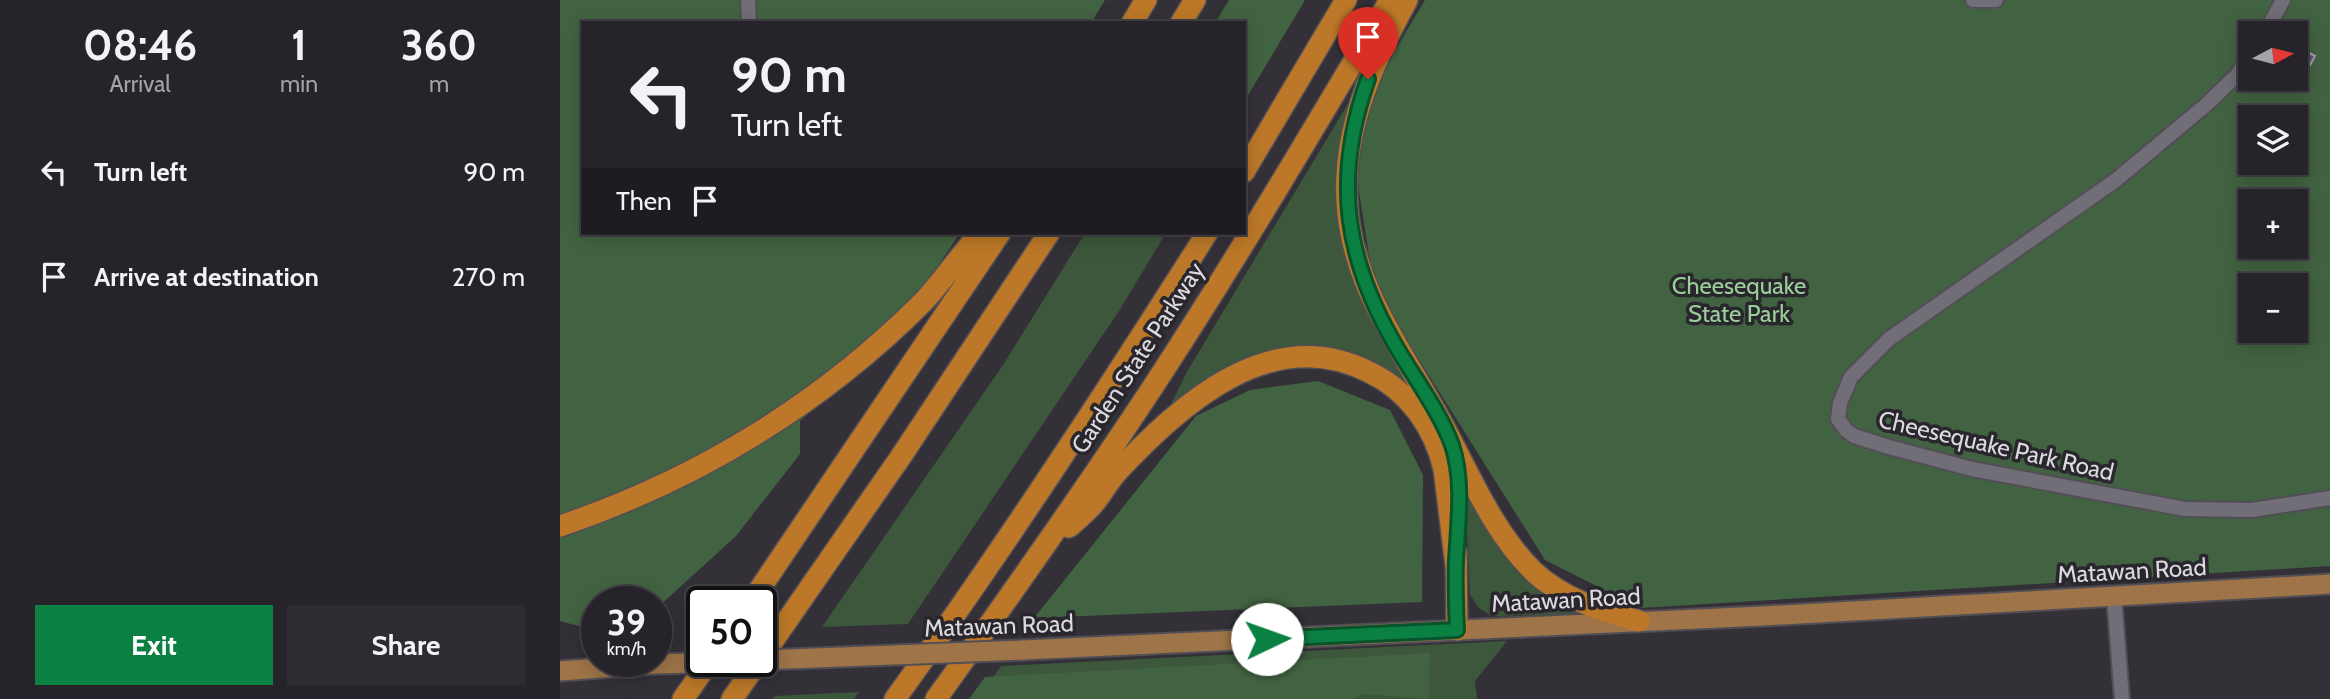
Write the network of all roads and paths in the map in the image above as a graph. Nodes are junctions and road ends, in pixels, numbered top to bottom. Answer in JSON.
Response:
{"nodes":[{"id":1,"x":748,"y":0,"type":"edge"},
{"id":2,"x":1146,"y":0,"type":"edge"},
{"id":3,"x":1195,"y":0,"type":"edge"},
{"id":4,"x":1346,"y":0,"type":"edge"},
{"id":5,"x":1390,"y":0,"type":"edge"},
{"id":6,"x":1407,"y":0,"type":"edge"},
{"id":7,"x":1973,"y":0,"type":"edge"},
{"id":8,"x":1996,"y":0,"type":"edge"},
{"id":9,"x":2283,"y":0,"type":"edge"},
{"id":10,"x":748,"y":21,"type":"edge"},
{"id":11,"x":1133,"y":21,"type":"edge"},
{"id":12,"x":1182,"y":21,"type":"edge"},
{"id":13,"x":2272,"y":21,"type":"edge"},
{"id":14,"x":2238,"y":74,"type":"edge"},
{"id":15,"x":1246,"y":169,"type":"edge"},
{"id":16,"x":979,"y":235,"type":"edge"},
{"id":17,"x":999,"y":235,"type":"edge"},
{"id":18,"x":1048,"y":235,"type":"edge"},
{"id":19,"x":1206,"y":235,"type":"edge"},
{"id":20,"x":1452,"y":445,"type":"junction"},
{"id":21,"x":2330,"y":498,"type":"edge"},
{"id":22,"x":560,"y":526,"type":"edge"},
{"id":23,"x":1035,"y":561,"type":"junction"},
{"id":24,"x":1456,"y":566,"type":"junction"},
{"id":25,"x":2330,"y":584,"type":"edge"},
{"id":26,"x":762,"y":586,"type":"edge"},
{"id":27,"x":2114,"y":596,"type":"junction"},
{"id":28,"x":1639,"y":621,"type":"junction"},
{"id":29,"x":1457,"y":630,"type":"junction"},
{"id":30,"x":777,"y":636,"type":"edge"},
{"id":31,"x":777,"y":659,"type":"edge"},
{"id":32,"x":686,"y":663,"type":"edge"},
{"id":33,"x":560,"y":671,"type":"edge"},
{"id":34,"x":698,"y":677,"type":"edge"},
{"id":35,"x":748,"y":677,"type":"edge"},
{"id":36,"x":683,"y":699,"type":"edge"},
{"id":37,"x":732,"y":699,"type":"edge"},
{"id":38,"x":895,"y":699,"type":"edge"},
{"id":39,"x":936,"y":699,"type":"edge"},
{"id":40,"x":2122,"y":699,"type":"edge"}],
"edges":[{"from":1,"to":10,"type":"street"},
{"from":2,"to":11,"type":"highway"},
{"from":3,"to":12,"type":"highway"},
{"from":4,"to":15,"type":"highway"},
{"from":5,"to":23,"type":"highway","name":"Garden State Parkway"},
{"from":6,"to":20,"type":"highway"},
{"from":7,"to":8,"type":"street"},
{"from":9,"to":13,"type":"street"},
{"from":14,"to":21,"type":"street","name":"Cheesequake Park Road"},
{"from":16,"to":22,"type":"highway"},
{"from":17,"to":26,"type":"highway"},
{"from":18,"to":30,"type":"highway"},
{"from":19,"to":38,"type":"highway","name":"Garden State Parkway"},
{"from":20,"to":24,"type":"highway"},
{"from":20,"to":28,"type":"highway"},
{"from":23,"to":24,"type":"highway"},
{"from":23,"to":39,"type":"highway","name":"Garden State Parkway"},
{"from":24,"to":29,"type":"highway"},
{"from":25,"to":27,"type":"main road","name":"Matawan Road"},
{"from":27,"to":28,"type":"main road","name":"Matawan Road"},
{"from":27,"to":40,"type":"street"},
{"from":28,"to":29,"type":"main road","name":"Matawan Road"},
{"from":29,"to":31,"type":"main road","name":"Matawan Road","bridge":true},
{"from":32,"to":33,"type":"main road","bridge":true},
{"from":34,"to":36,"type":"highway"},
{"from":35,"to":37,"type":"highway"}]}
